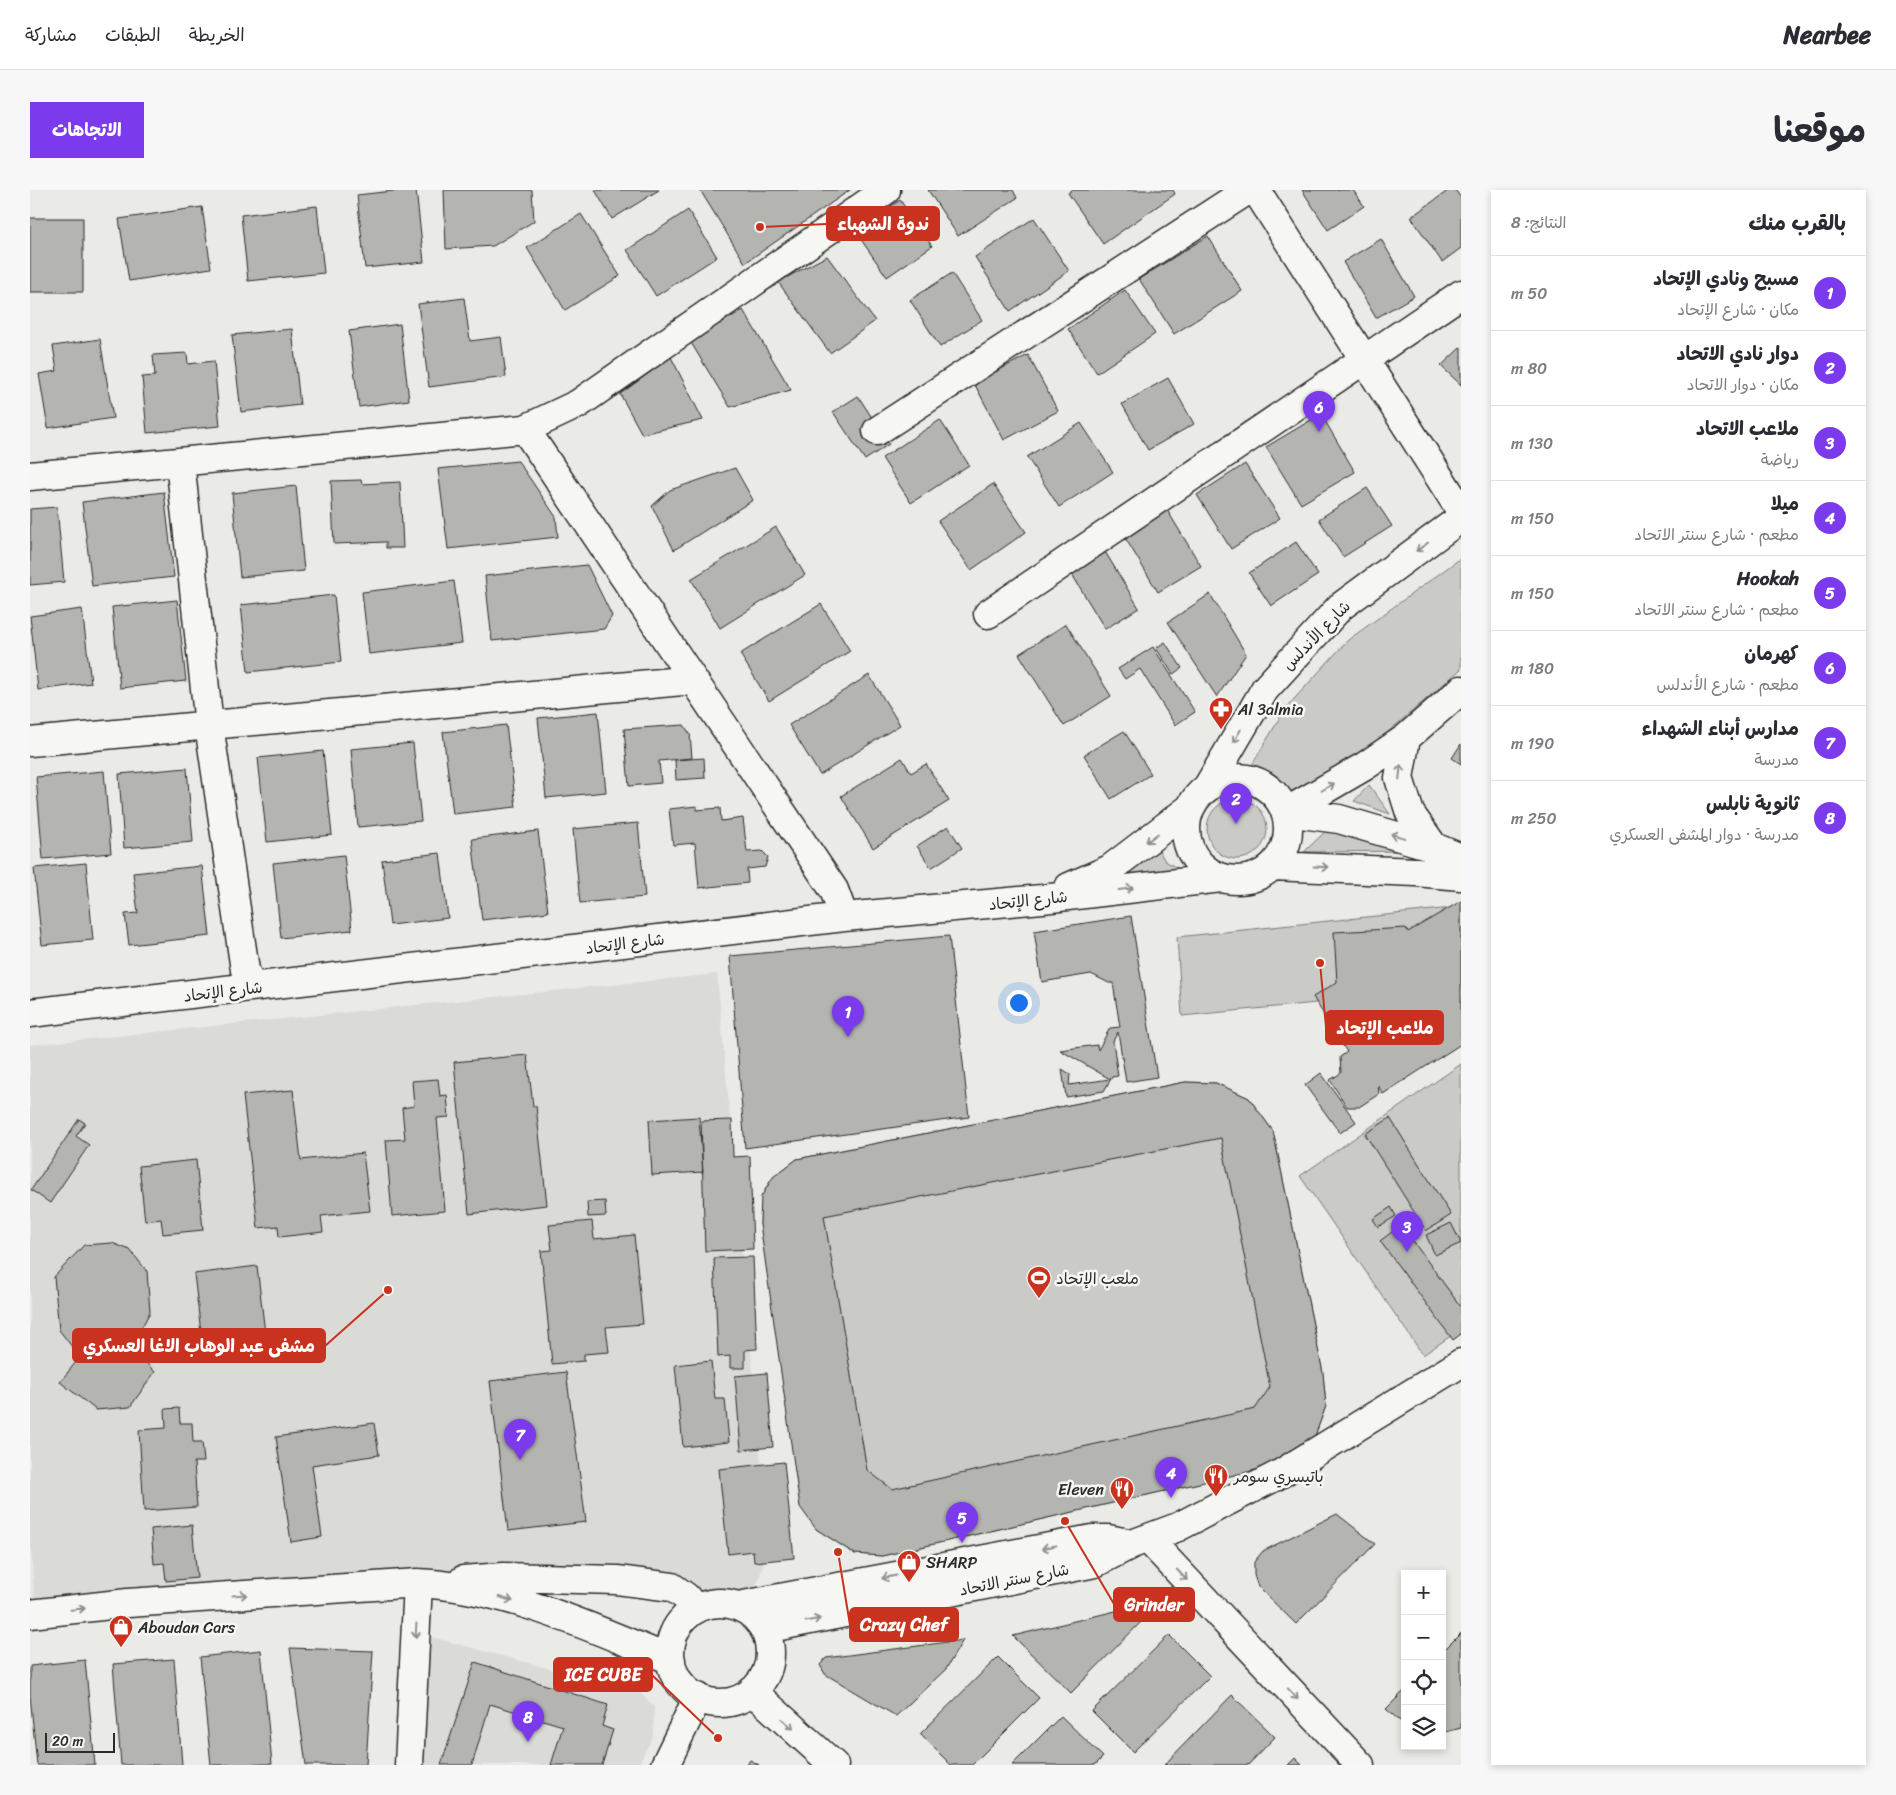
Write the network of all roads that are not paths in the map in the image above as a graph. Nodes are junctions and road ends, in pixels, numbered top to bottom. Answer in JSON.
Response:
{"nodes":[{"id":1,"x":886,"y":190,"type":"edge"},
{"id":2,"x":1248,"y":190,"type":"edge"},
{"id":3,"x":1256,"y":190,"type":"edge"},
{"id":4,"x":1461,"y":294,"type":"edge"},
{"id":5,"x":1364,"y":359,"type":"junction"},
{"id":6,"x":525,"y":429,"type":"junction"},
{"id":7,"x":877,"y":431,"type":"dead end"},
{"id":8,"x":180,"y":462,"type":"junction"},
{"id":9,"x":30,"y":476,"type":"edge"},
{"id":10,"x":1461,"y":511,"type":"edge"},
{"id":11,"x":1461,"y":518,"type":"edge"},
{"id":12,"x":988,"y":614,"type":"dead end"},
{"id":13,"x":693,"y":680,"type":"junction"},
{"id":14,"x":1461,"y":690,"type":"edge"},
{"id":15,"x":209,"y":725,"type":"junction"},
{"id":16,"x":1406,"y":738,"type":"junction"},
{"id":17,"x":30,"y":742,"type":"edge"},
{"id":18,"x":1208,"y":786,"type":"junction"},
{"id":19,"x":1190,"y":808,"type":"junction"},
{"id":20,"x":1286,"y":812,"type":"junction"},
{"id":21,"x":1434,"y":847,"type":"junction"},
{"id":22,"x":1461,"y":858,"type":"edge"},
{"id":23,"x":1272,"y":866,"type":"junction"},
{"id":24,"x":1461,"y":876,"type":"edge"},
{"id":25,"x":1221,"y":878,"type":"junction"},
{"id":26,"x":1042,"y":899,"type":"junction"},
{"id":27,"x":844,"y":917,"type":"junction"},
{"id":28,"x":252,"y":987,"type":"junction"},
{"id":29,"x":30,"y":1013,"type":"edge"},
{"id":30,"x":1461,"y":1363,"type":"edge"},
{"id":31,"x":1140,"y":1542,"type":"junction"},
{"id":32,"x":426,"y":1583,"type":"junction"},
{"id":33,"x":738,"y":1606,"type":"junction"},
{"id":34,"x":695,"y":1609,"type":"junction"},
{"id":35,"x":30,"y":1614,"type":"edge"},
{"id":36,"x":765,"y":1630,"type":"junction"},
{"id":37,"x":671,"y":1660,"type":"junction"},
{"id":38,"x":752,"y":1691,"type":"junction"},
{"id":39,"x":698,"y":1697,"type":"junction"},
{"id":40,"x":410,"y":1765,"type":"edge"},
{"id":41,"x":665,"y":1765,"type":"edge"},
{"id":42,"x":834,"y":1765,"type":"edge"},
{"id":43,"x":1360,"y":1765,"type":"edge"}],
"edges":[{"from":1,"to":6,"type":"street"},
{"from":2,"to":7,"type":"street"},
{"from":3,"to":5,"type":"street"},
{"from":4,"to":5,"type":"street"},
{"from":5,"to":10,"type":"street"},
{"from":5,"to":12,"type":"street"},
{"from":6,"to":8,"type":"street"},
{"from":6,"to":13,"type":"street"},
{"from":8,"to":9,"type":"street"},
{"from":8,"to":15,"type":"street"},
{"from":11,"to":18,"type":"street","name":"شارع الأندلس","one_way":true},
{"from":13,"to":15,"type":"street"},
{"from":13,"to":27,"type":"street"},
{"from":14,"to":16,"type":"street"},
{"from":15,"to":17,"type":"street"},
{"from":15,"to":28,"type":"street"},
{"from":20,"to":16,"type":"street","one_way":true},
{"from":21,"to":16,"type":"street","one_way":true},
{"from":18,"to":19,"type":"street"},
{"from":18,"to":20,"type":"street"},
{"from":19,"to":25,"type":"street"},
{"from":19,"to":26,"type":"street","one_way":true},
{"from":21,"to":20,"type":"street","one_way":true},
{"from":20,"to":23,"type":"street"},
{"from":21,"to":22,"type":"street"},
{"from":23,"to":24,"type":"street","one_way":true},
{"from":23,"to":25,"type":"street"},
{"from":26,"to":25,"type":"street","name":"شارع الإتحاد","one_way":true},
{"from":26,"to":27,"type":"street","name":"شارع الإتحاد"},
{"from":27,"to":28,"type":"street","name":"شارع الإتحاد"},
{"from":28,"to":29,"type":"street","name":"شارع الإتحاد"},
{"from":30,"to":31,"type":"street"},
{"from":31,"to":33,"type":"street","name":"شارع سنتر الاتحاد","one_way":true},
{"from":36,"to":31,"type":"street","name":"شارع سنتر الاتحاد","one_way":true},
{"from":31,"to":43,"type":"street","one_way":true},
{"from":32,"to":34,"type":"street"},
{"from":35,"to":32,"type":"street","one_way":true},
{"from":32,"to":37,"type":"street","one_way":true},
{"from":32,"to":40,"type":"street","one_way":true},
{"from":33,"to":34,"type":"street"},
{"from":33,"to":36,"type":"street"},
{"from":34,"to":37,"type":"street"},
{"from":36,"to":38,"type":"street"},
{"from":37,"to":39,"type":"street"},
{"from":38,"to":39,"type":"street"},
{"from":38,"to":42,"type":"street","one_way":true},
{"from":39,"to":41,"type":"street"}]}
